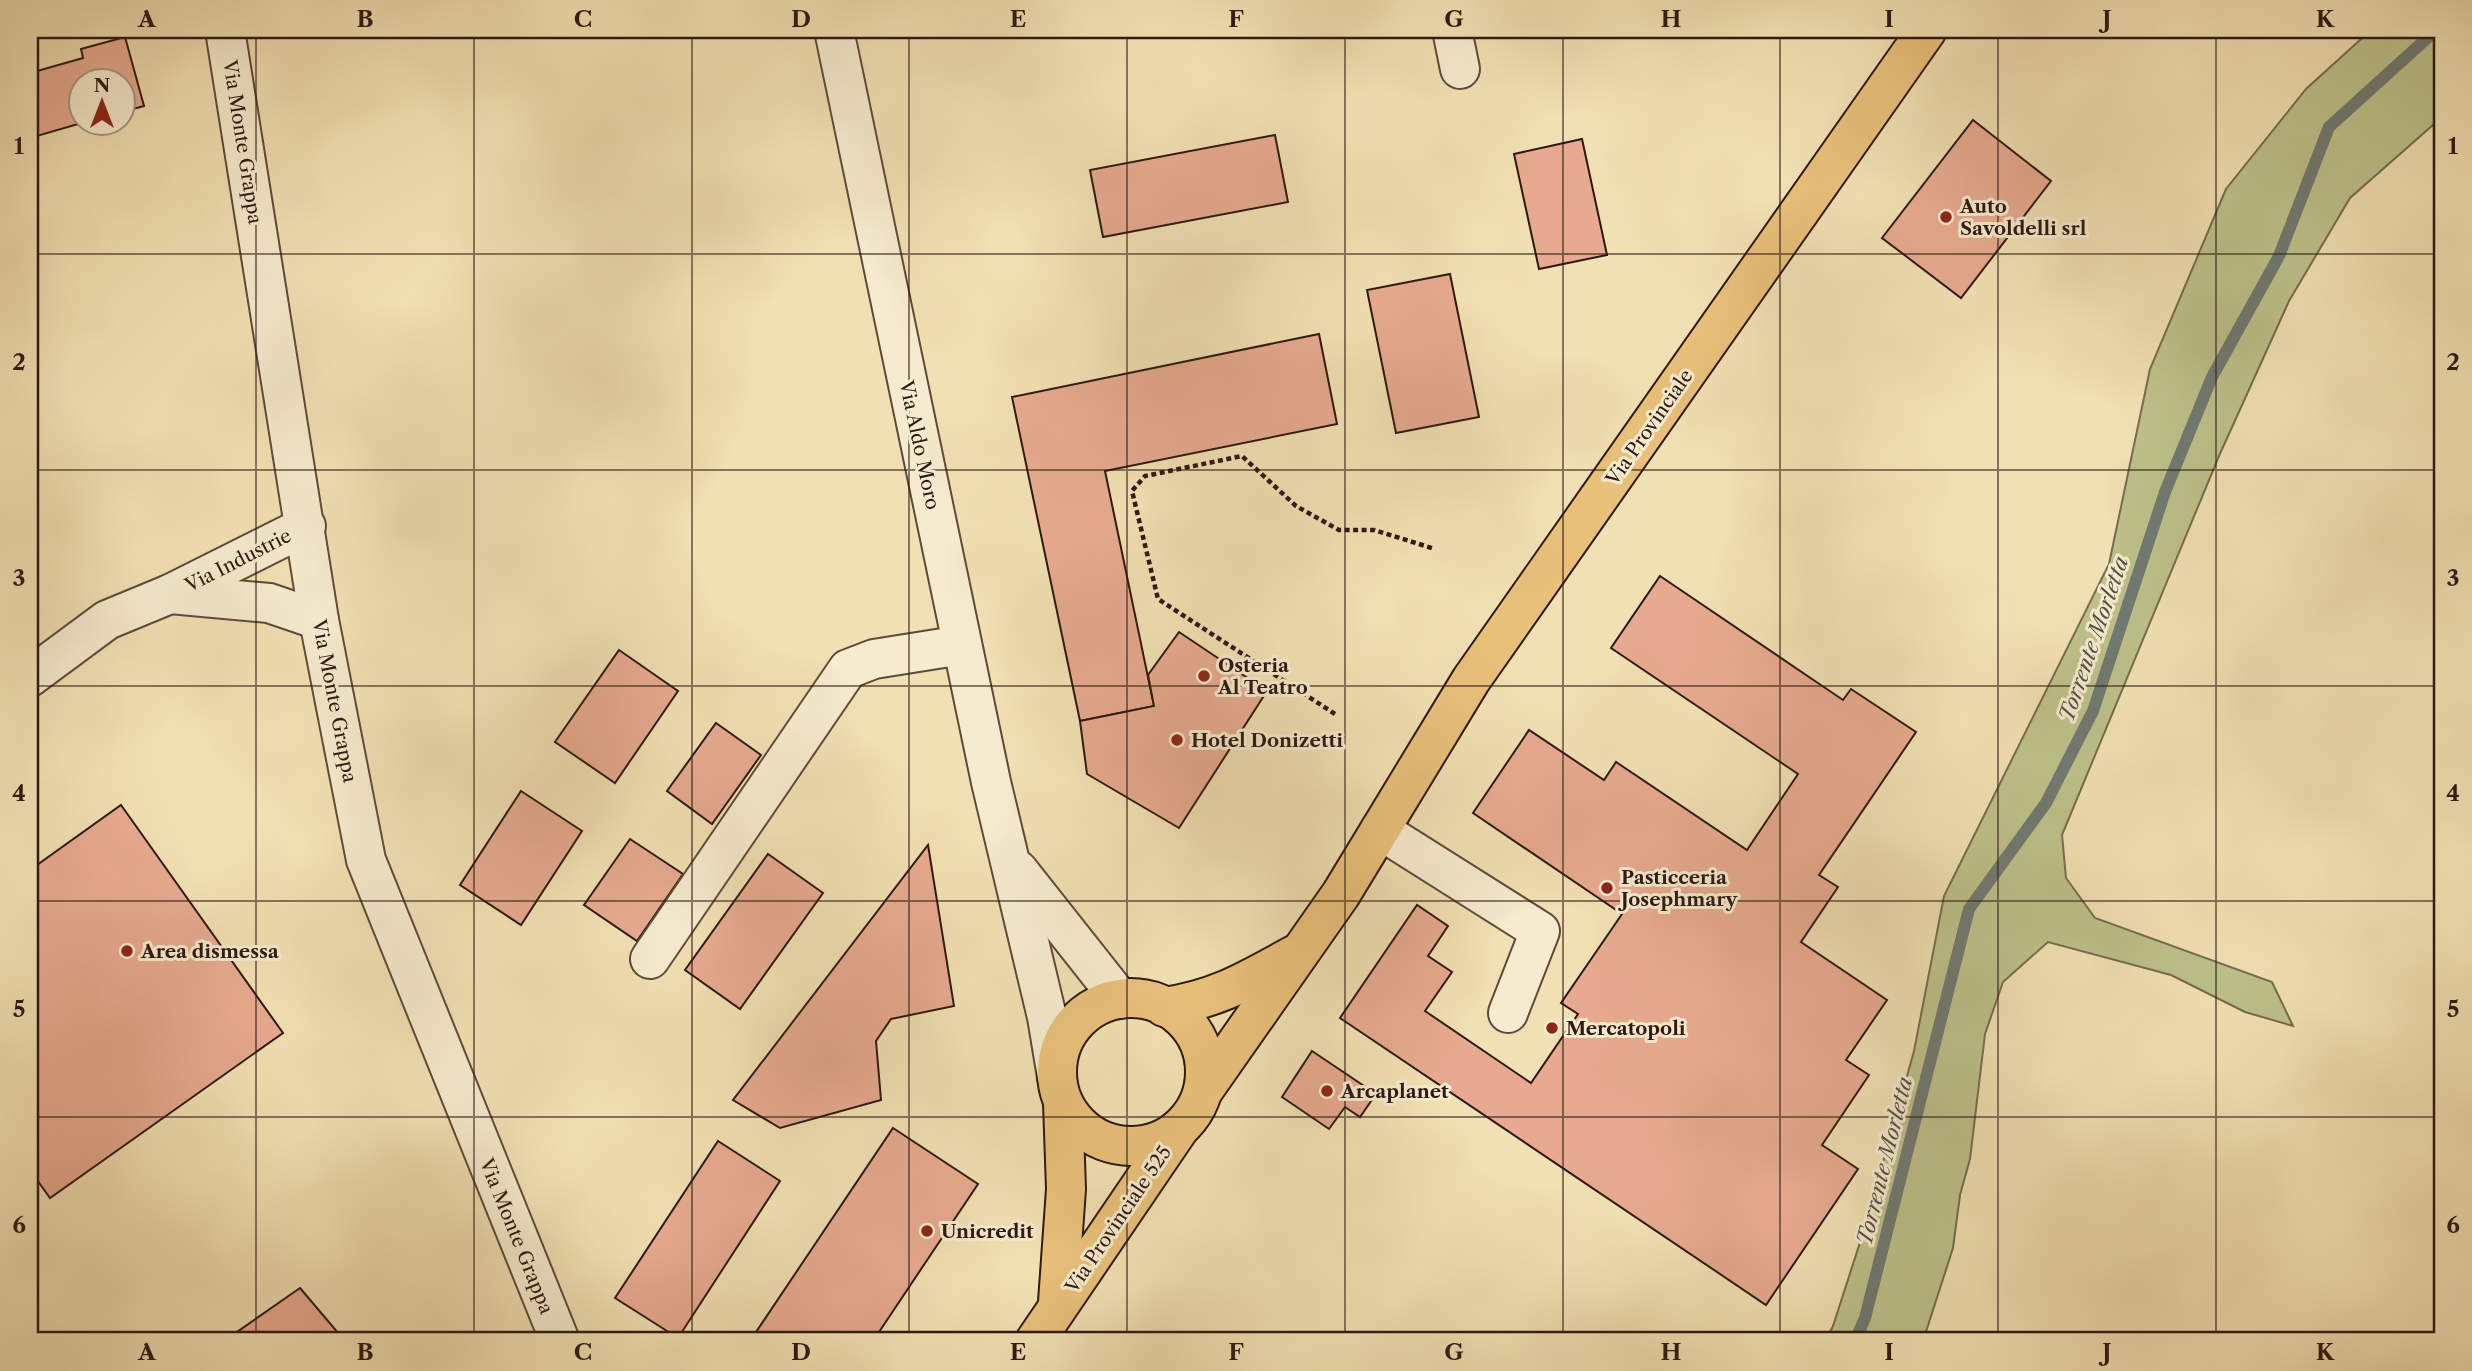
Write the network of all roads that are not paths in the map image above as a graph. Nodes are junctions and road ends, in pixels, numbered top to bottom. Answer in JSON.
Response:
{"nodes":[{"id":1,"x":225,"y":30,"type":"edge"},
{"id":2,"x":834,"y":30,"type":"edge"},
{"id":3,"x":1452,"y":30,"type":"edge"},
{"id":4,"x":1927,"y":30,"type":"edge"},
{"id":5,"x":1460,"y":69,"type":"dead end"},
{"id":6,"x":306,"y":526,"type":"junction"},
{"id":7,"x":170,"y":594,"type":"junction"},
{"id":8,"x":319,"y":620,"type":"junction"},
{"id":9,"x":962,"y":645,"type":"junction"},
{"id":10,"x":30,"y":677,"type":"edge"},
{"id":11,"x":1380,"y":830,"type":"junction"},
{"id":12,"x":1010,"y":860,"type":"junction"},
{"id":13,"x":1303,"y":950,"type":"junction"},
{"id":14,"x":650,"y":958,"type":"dead end"},
{"id":15,"x":1120,"y":999,"type":"junction"},
{"id":16,"x":1164,"y":1007,"type":"junction"},
{"id":17,"x":1508,"y":1013,"type":"dead end"},
{"id":18,"x":1060,"y":1090,"type":"junction"},
{"id":19,"x":1203,"y":1091,"type":"junction"},
{"id":20,"x":1179,"y":1129,"type":"junction"},
{"id":21,"x":1057,"y":1308,"type":"junction"},
{"id":22,"x":560,"y":1341,"type":"edge"},
{"id":23,"x":1035,"y":1341,"type":"edge"}],
"edges":[{"from":1,"to":6,"type":"street","name":"Via Monte Grappa"},
{"from":2,"to":9,"type":"street","name":"Via Aldo Moro"},
{"from":3,"to":5,"type":"street"},
{"from":4,"to":11,"type":"main road","name":"Via Provinciale"},
{"from":6,"to":7,"type":"street","name":"Via Industrie"},
{"from":6,"to":8,"type":"street","name":"Via Monte Grappa"},
{"from":7,"to":8,"type":"street","name":"Via Industrie"},
{"from":7,"to":10,"type":"street","name":"Via Industrie"},
{"from":8,"to":22,"type":"street","name":"Via Monte Grappa"},
{"from":9,"to":12,"type":"street","name":"Via Aldo Moro"},
{"from":9,"to":14,"type":"street"},
{"from":11,"to":13,"type":"main road","name":"Via Provinciale 525"},
{"from":11,"to":17,"type":"street"},
{"from":12,"to":15,"type":"street","name":"Via Aldo Moro"},
{"from":12,"to":18,"type":"street","name":"Via Aldo Moro"},
{"from":13,"to":16,"type":"main road","name":"Via Provinciale 525"},
{"from":13,"to":19,"type":"main road","name":"Via Provinciale 525"},
{"from":15,"to":16,"type":"main road","name":"Via Provinciale 525"},
{"from":15,"to":18,"type":"main road","name":"Via Provinciale 525"},
{"from":16,"to":19,"type":"main road","name":"Via Provinciale 525"},
{"from":18,"to":20,"type":"main road","name":"Via Provinciale 525"},
{"from":18,"to":21,"type":"main road","name":"Via Provinciale 525"},
{"from":19,"to":20,"type":"main road","name":"Via Provinciale 525"},
{"from":20,"to":21,"type":"main road","name":"Via Provinciale 525"},
{"from":21,"to":23,"type":"main road","name":"Via Provinciale 525"}]}
